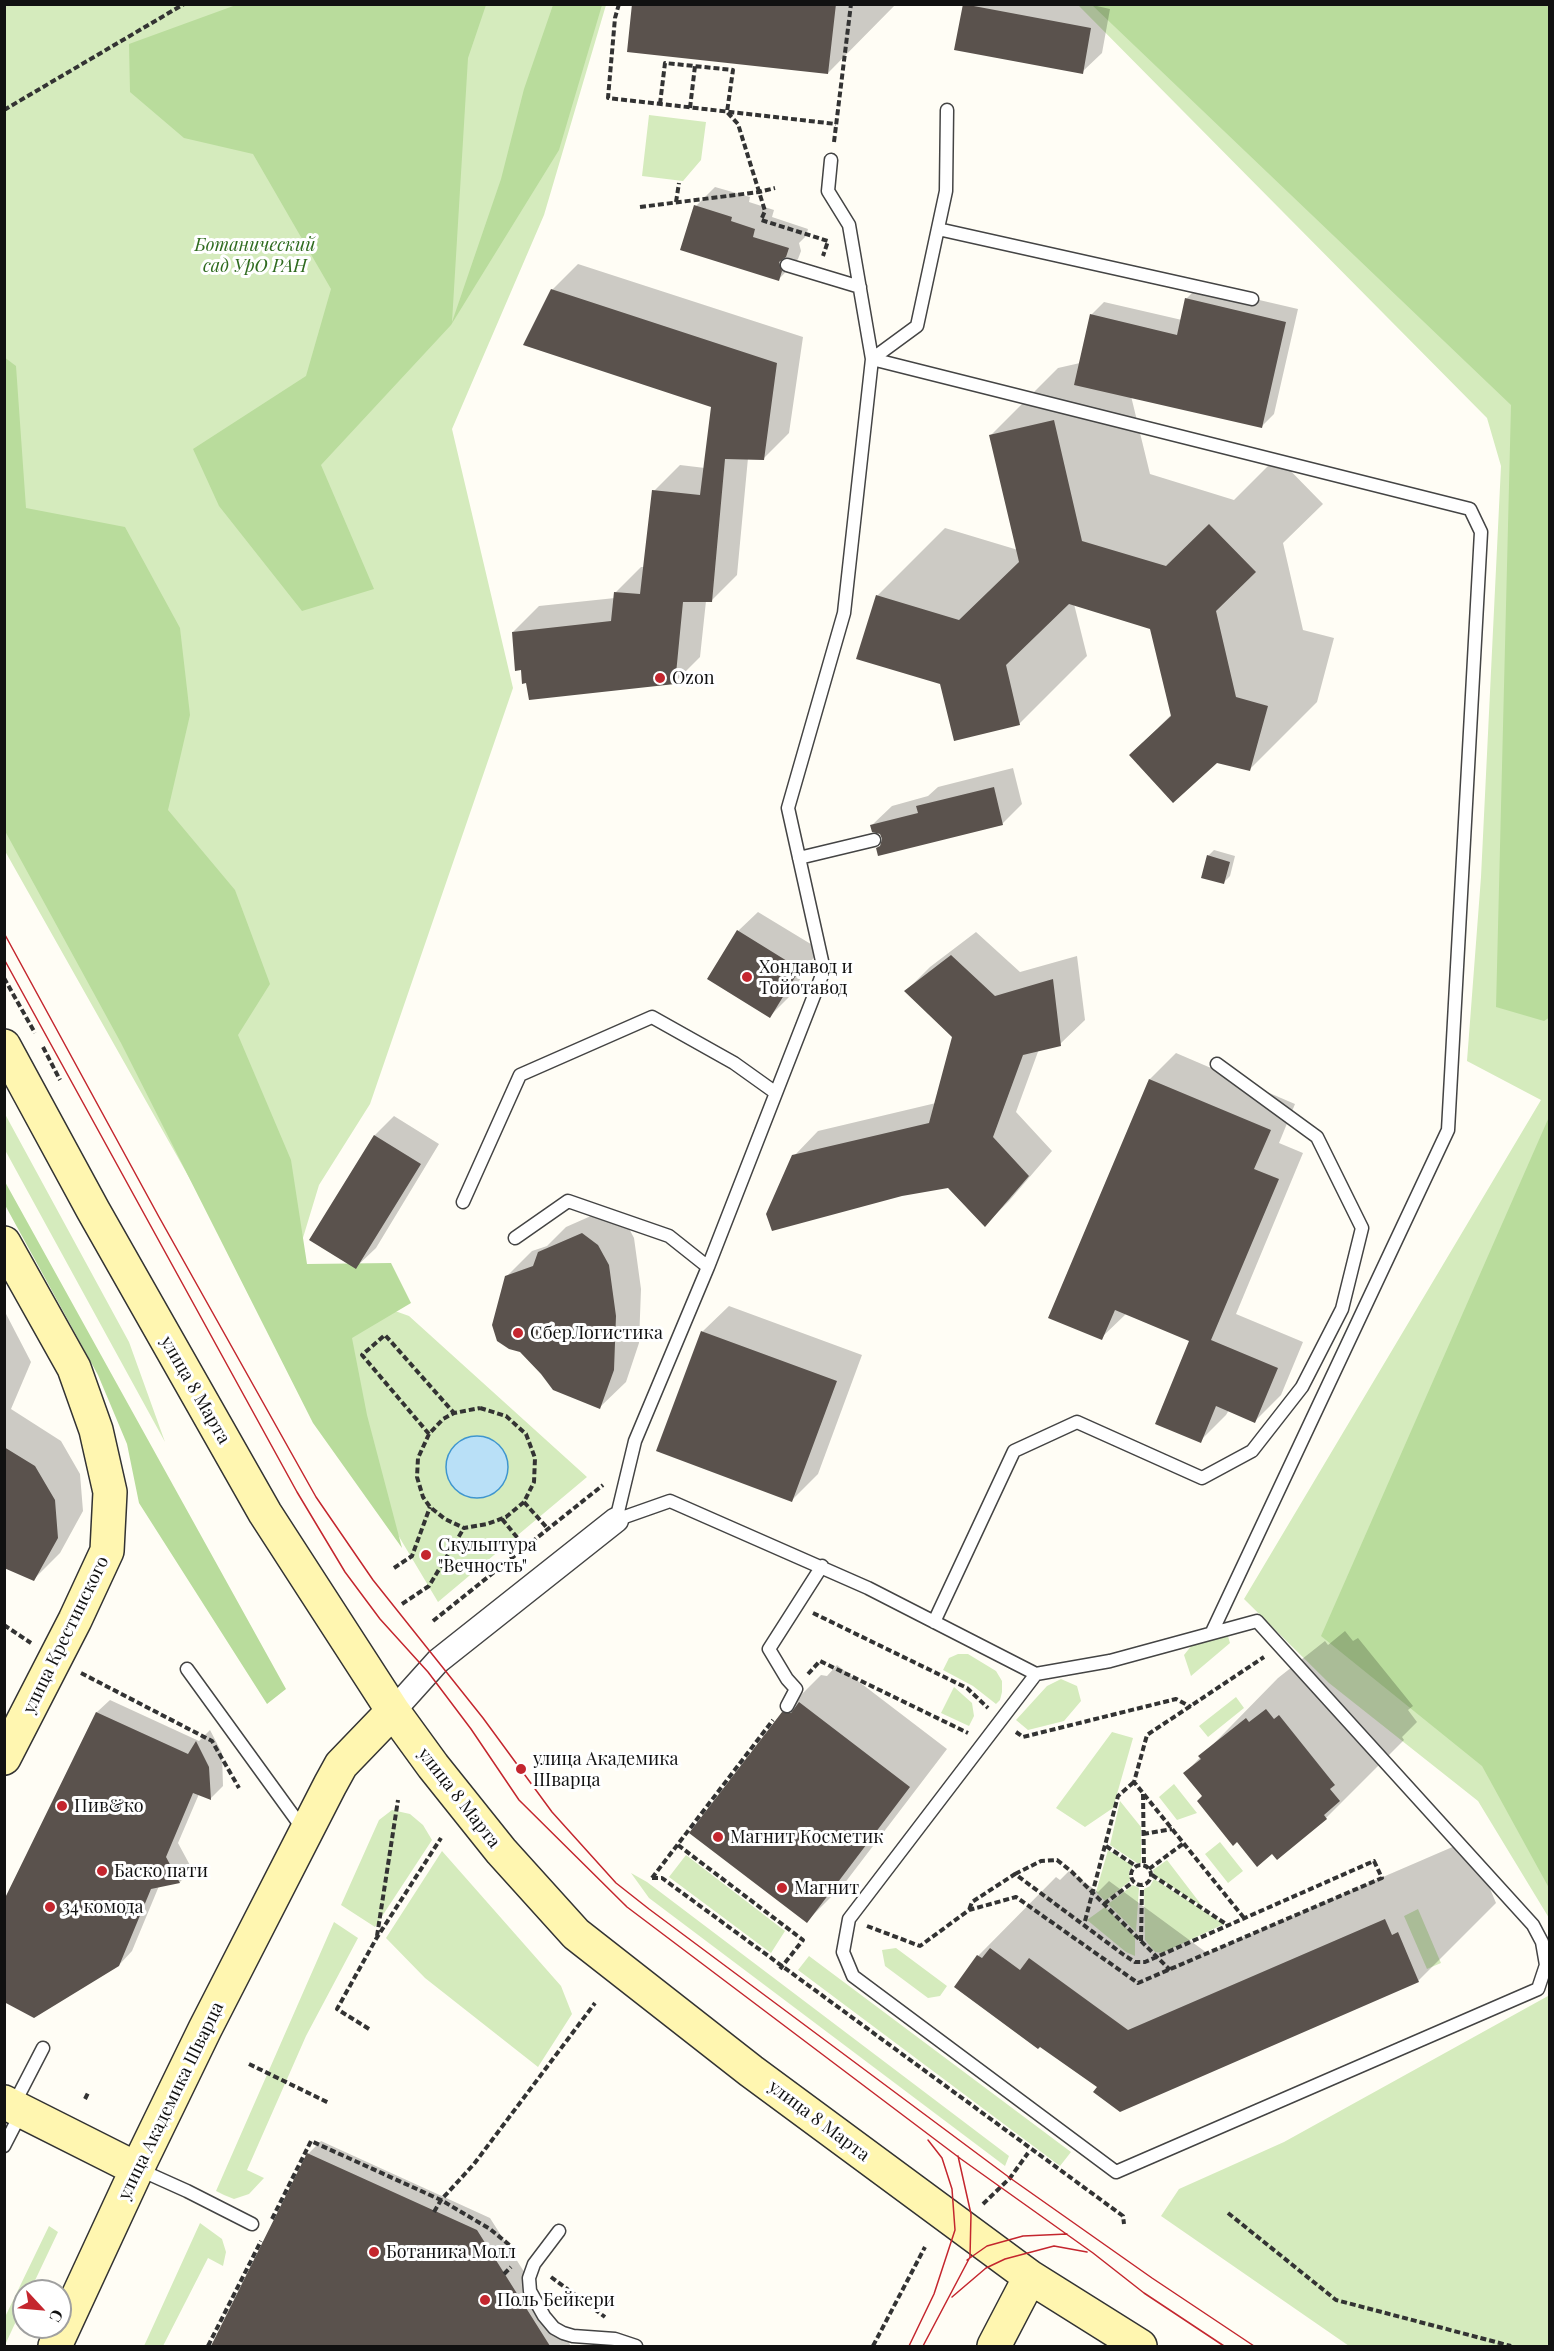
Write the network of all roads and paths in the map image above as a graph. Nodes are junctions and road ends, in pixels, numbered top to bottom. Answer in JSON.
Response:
{"nodes":[{"id":1,"x":184,"y":4,"type":"edge"},
{"id":2,"x":619,"y":4,"type":"edge"},
{"id":3,"x":851,"y":4,"type":"edge"},
{"id":4,"x":695,"y":66,"type":"junction"},
{"id":5,"x":660,"y":104,"type":"junction"},
{"id":6,"x":690,"y":108,"type":"junction"},
{"id":7,"x":4,"y":110,"type":"edge"},
{"id":8,"x":946,"y":110,"type":"dead end"},
{"id":9,"x":727,"y":112,"type":"junction"},
{"id":10,"x":831,"y":160,"type":"dead end"},
{"id":11,"x":679,"y":183,"type":"dead end"},
{"id":12,"x":776,"y":188,"type":"dead end"},
{"id":13,"x":759,"y":192,"type":"junction"},
{"id":14,"x":676,"y":202,"type":"junction"},
{"id":15,"x":640,"y":207,"type":"dead end"},
{"id":16,"x":938,"y":229,"type":"junction"},
{"id":17,"x":787,"y":265,"type":"dead end"},
{"id":18,"x":818,"y":274,"type":"junction"},
{"id":19,"x":860,"y":287,"type":"junction"},
{"id":20,"x":1252,"y":299,"type":"dead end"},
{"id":21,"x":872,"y":359,"type":"junction"},
{"id":22,"x":874,"y":840,"type":"dead end"},
{"id":23,"x":800,"y":858,"type":"junction"},
{"id":24,"x":4,"y":1046,"type":"edge"},
{"id":25,"x":1217,"y":1064,"type":"dead end"},
{"id":26,"x":776,"y":1093,"type":"junction"},
{"id":27,"x":463,"y":1202,"type":"dead end"},
{"id":28,"x":515,"y":1238,"type":"dead end"},
{"id":29,"x":4,"y":1243,"type":"edge"},
{"id":30,"x":708,"y":1267,"type":"junction"},
{"id":31,"x":454,"y":1413,"type":"junction"},
{"id":32,"x":429,"y":1434,"type":"junction"},
{"id":33,"x":607,"y":1481,"type":"dead end"},
{"id":34,"x":524,"y":1502,"type":"junction"},
{"id":35,"x":430,"y":1508,"type":"junction"},
{"id":36,"x":502,"y":1520,"type":"junction"},
{"id":37,"x":616,"y":1520,"type":"junction"},
{"id":38,"x":464,"y":1528,"type":"junction"},
{"id":39,"x":548,"y":1529,"type":"junction"},
{"id":40,"x":525,"y":1547,"type":"junction"},
{"id":41,"x":822,"y":1566,"type":"junction"},
{"id":42,"x":394,"y":1568,"type":"dead end"},
{"id":43,"x":402,"y":1604,"type":"dead end"},
{"id":44,"x":797,"y":1605,"type":"junction"},
{"id":45,"x":433,"y":1621,"type":"dead end"},
{"id":46,"x":934,"y":1622,"type":"junction"},
{"id":47,"x":1212,"y":1632,"type":"junction"},
{"id":48,"x":1280,"y":1647,"type":"junction"},
{"id":49,"x":55,"y":1659,"type":"junction"},
{"id":50,"x":187,"y":1669,"type":"dead end"},
{"id":51,"x":1036,"y":1674,"type":"junction"},
{"id":52,"x":796,"y":1689,"type":"junction"},
{"id":53,"x":787,"y":1706,"type":"dead end"},
{"id":54,"x":1191,"y":1707,"type":"junction"},
{"id":55,"x":393,"y":1711,"type":"junction"},
{"id":56,"x":1001,"y":1720,"type":"junction"},
{"id":57,"x":984,"y":1741,"type":"junction"},
{"id":58,"x":4,"y":1758,"type":"edge"},
{"id":59,"x":1134,"y":1782,"type":"junction"},
{"id":60,"x":238,"y":1788,"type":"dead end"},
{"id":61,"x":1143,"y":1793,"type":"junction"},
{"id":62,"x":398,"y":1800,"type":"dead end"},
{"id":63,"x":1172,"y":1829,"type":"junction"},
{"id":64,"x":306,"y":1832,"type":"junction"},
{"id":65,"x":1143,"y":1834,"type":"junction"},
{"id":66,"x":441,"y":1838,"type":"dead end"},
{"id":67,"x":1184,"y":1844,"type":"junction"},
{"id":68,"x":678,"y":1845,"type":"junction"},
{"id":69,"x":1106,"y":1846,"type":"junction"},
{"id":70,"x":1144,"y":1865,"type":"junction"},
{"id":71,"x":1136,"y":1866,"type":"junction"},
{"id":72,"x":1149,"y":1869,"type":"junction"},
{"id":73,"x":1015,"y":1874,"type":"junction"},
{"id":74,"x":1152,"y":1875,"type":"junction"},
{"id":75,"x":1133,"y":1882,"type":"junction"},
{"id":76,"x":1142,"y":1886,"type":"junction"},
{"id":77,"x":1092,"y":1892,"type":"junction"},
{"id":78,"x":1104,"y":1904,"type":"junction"},
{"id":79,"x":969,"y":1910,"type":"junction"},
{"id":80,"x":1244,"y":1918,"type":"junction"},
{"id":81,"x":849,"y":1919,"type":"junction"},
{"id":82,"x":1085,"y":1921,"type":"dead end"},
{"id":83,"x":1229,"y":1926,"type":"junction"},
{"id":84,"x":376,"y":1939,"type":"junction"},
{"id":85,"x":1141,"y":1941,"type":"junction"},
{"id":86,"x":1157,"y":1957,"type":"junction"},
{"id":87,"x":781,"y":1968,"type":"junction"},
{"id":88,"x":1170,"y":1970,"type":"junction"},
{"id":89,"x":595,"y":2003,"type":"dead end"},
{"id":90,"x":369,"y":2029,"type":"dead end"},
{"id":91,"x":43,"y":2048,"type":"dead end"},
{"id":92,"x":249,"y":2064,"type":"dead end"},
{"id":93,"x":89,"y":2091,"type":"dead end"},
{"id":94,"x":85,"y":2099,"type":"dead end"},
{"id":95,"x":329,"y":2103,"type":"dead end"},
{"id":96,"x":13,"y":2106,"type":"edge"},
{"id":97,"x":311,"y":2141,"type":"dead end"},
{"id":98,"x":4,"y":2146,"type":"edge"},
{"id":99,"x":1028,"y":2153,"type":"dead end"},
{"id":100,"x":137,"y":2169,"type":"junction"},
{"id":101,"x":1015,"y":2172,"type":"dead end"},
{"id":102,"x":441,"y":2200,"type":"junction"},
{"id":103,"x":434,"y":2212,"type":"dead end"},
{"id":104,"x":1228,"y":2213,"type":"dead end"},
{"id":105,"x":252,"y":2224,"type":"dead end"},
{"id":106,"x":1124,"y":2224,"type":"dead end"},
{"id":107,"x":559,"y":2230,"type":"dead end"},
{"id":108,"x":925,"y":2247,"type":"dead end"},
{"id":109,"x":534,"y":2264,"type":"junction"},
{"id":110,"x":1030,"y":2277,"type":"junction"},
{"id":111,"x":607,"y":2319,"type":"dead end"},
{"id":112,"x":55,"y":2346,"type":"edge"},
{"id":113,"x":636,"y":2346,"type":"edge"},
{"id":114,"x":873,"y":2346,"type":"edge"},
{"id":115,"x":994,"y":2346,"type":"edge"},
{"id":116,"x":1140,"y":2346,"type":"edge"},
{"id":117,"x":1511,"y":2346,"type":"edge"}],
"edges":[{"from":1,"to":7,"type":"path"},
{"from":2,"to":5,"type":"path"},
{"from":3,"to":9,"type":"path"},
{"from":4,"to":5,"type":"path"},
{"from":4,"to":6,"type":"path"},
{"from":4,"to":9,"type":"path"},
{"from":5,"to":6,"type":"path"},
{"from":6,"to":9,"type":"path"},
{"from":8,"to":16,"type":"lane"},
{"from":9,"to":13,"type":"path"},
{"from":10,"to":19,"type":"lane"},
{"from":11,"to":14,"type":"path"},
{"from":12,"to":13,"type":"path"},
{"from":13,"to":14,"type":"path"},
{"from":13,"to":18,"type":"path"},
{"from":14,"to":15,"type":"path"},
{"from":16,"to":20,"type":"lane"},
{"from":16,"to":21,"type":"lane"},
{"from":17,"to":18,"type":"lane"},
{"from":18,"to":19,"type":"lane"},
{"from":19,"to":21,"type":"lane"},
{"from":21,"to":23,"type":"lane"},
{"from":21,"to":47,"type":"lane"},
{"from":22,"to":23,"type":"lane"},
{"from":23,"to":26,"type":"lane"},
{"from":24,"to":55,"type":"main road","name":"улица 8 Марта"},
{"from":25,"to":46,"type":"lane"},
{"from":26,"to":27,"type":"lane"},
{"from":26,"to":30,"type":"lane"},
{"from":28,"to":30,"type":"lane"},
{"from":29,"to":49,"type":"main road","name":"улица Крестинского"},
{"from":30,"to":37,"type":"lane"},
{"from":31,"to":32,"type":"path"},
{"from":31,"to":32,"type":"path"},
{"from":31,"to":34,"type":"path"},
{"from":32,"to":35,"type":"path"},
{"from":33,"to":39,"type":"path"},
{"from":34,"to":36,"type":"path"},
{"from":34,"to":39,"type":"path"},
{"from":35,"to":38,"type":"path"},
{"from":35,"to":42,"type":"path"},
{"from":36,"to":38,"type":"path"},
{"from":36,"to":40,"type":"path"},
{"from":37,"to":41,"type":"lane"},
{"from":37,"to":55,"type":"street"},
{"from":38,"to":43,"type":"path"},
{"from":39,"to":40,"type":"path"},
{"from":40,"to":45,"type":"path"},
{"from":41,"to":44,"type":"lane"},
{"from":41,"to":46,"type":"lane"},
{"from":44,"to":52,"type":"lane"},
{"from":44,"to":56,"type":"path"},
{"from":46,"to":51,"type":"lane"},
{"from":47,"to":48,"type":"lane"},
{"from":47,"to":51,"type":"lane"},
{"from":48,"to":54,"type":"path"},
{"from":48,"to":81,"type":"lane"},
{"from":49,"to":58,"type":"main road","name":"улица Крестинского"},
{"from":49,"to":60,"type":"path"},
{"from":50,"to":64,"type":"lane"},
{"from":51,"to":56,"type":"lane"},
{"from":52,"to":53,"type":"lane"},
{"from":52,"to":57,"type":"path"},
{"from":52,"to":68,"type":"path"},
{"from":54,"to":56,"type":"path"},
{"from":54,"to":59,"type":"path"},
{"from":55,"to":64,"type":"main road","name":"улица Академика Шварца"},
{"from":55,"to":110,"type":"main road","name":"улица 8 Марта"},
{"from":56,"to":57,"type":"lane"},
{"from":57,"to":81,"type":"lane"},
{"from":59,"to":61,"type":"path"},
{"from":59,"to":69,"type":"path"},
{"from":61,"to":63,"type":"path"},
{"from":61,"to":65,"type":"path"},
{"from":62,"to":84,"type":"path"},
{"from":63,"to":65,"type":"path"},
{"from":63,"to":67,"type":"path"},
{"from":64,"to":100,"type":"main road","name":"улица Академика Шварца"},
{"from":65,"to":70,"type":"path"},
{"from":66,"to":84,"type":"path"},
{"from":67,"to":72,"type":"path"},
{"from":67,"to":80,"type":"path"},
{"from":68,"to":87,"type":"path"},
{"from":68,"to":87,"type":"path"},
{"from":69,"to":71,"type":"path"},
{"from":69,"to":77,"type":"path"},
{"from":70,"to":71,"type":"path"},
{"from":70,"to":72,"type":"path"},
{"from":71,"to":75,"type":"path"},
{"from":72,"to":74,"type":"path"},
{"from":73,"to":77,"type":"path"},
{"from":73,"to":79,"type":"path"},
{"from":73,"to":86,"type":"path"},
{"from":74,"to":76,"type":"path"},
{"from":74,"to":83,"type":"path"},
{"from":75,"to":76,"type":"path"},
{"from":75,"to":78,"type":"path"},
{"from":76,"to":85,"type":"path"},
{"from":77,"to":78,"type":"path"},
{"from":77,"to":82,"type":"path"},
{"from":78,"to":85,"type":"path"},
{"from":79,"to":81,"type":"path"},
{"from":79,"to":88,"type":"path"},
{"from":80,"to":83,"type":"path"},
{"from":80,"to":88,"type":"path"},
{"from":83,"to":86,"type":"path"},
{"from":84,"to":90,"type":"path"},
{"from":85,"to":86,"type":"path"},
{"from":86,"to":88,"type":"path"},
{"from":87,"to":106,"type":"path"},
{"from":89,"to":102,"type":"path"},
{"from":91,"to":96,"type":"lane"},
{"from":92,"to":95,"type":"path"},
{"from":93,"to":94,"type":"path"},
{"from":96,"to":98,"type":"lane"},
{"from":96,"to":100,"type":"main road"},
{"from":97,"to":102,"type":"path"},
{"from":99,"to":101,"type":"path"},
{"from":100,"to":105,"type":"lane"},
{"from":100,"to":112,"type":"main road","name":"улица Академика Шварца"},
{"from":102,"to":103,"type":"path"},
{"from":102,"to":109,"type":"path"},
{"from":104,"to":117,"type":"path"},
{"from":107,"to":109,"type":"lane"},
{"from":108,"to":114,"type":"path"},
{"from":109,"to":111,"type":"path"},
{"from":109,"to":113,"type":"lane"},
{"from":110,"to":115,"type":"main road"},
{"from":110,"to":116,"type":"main road","name":"улица 8 Марта"}]}
